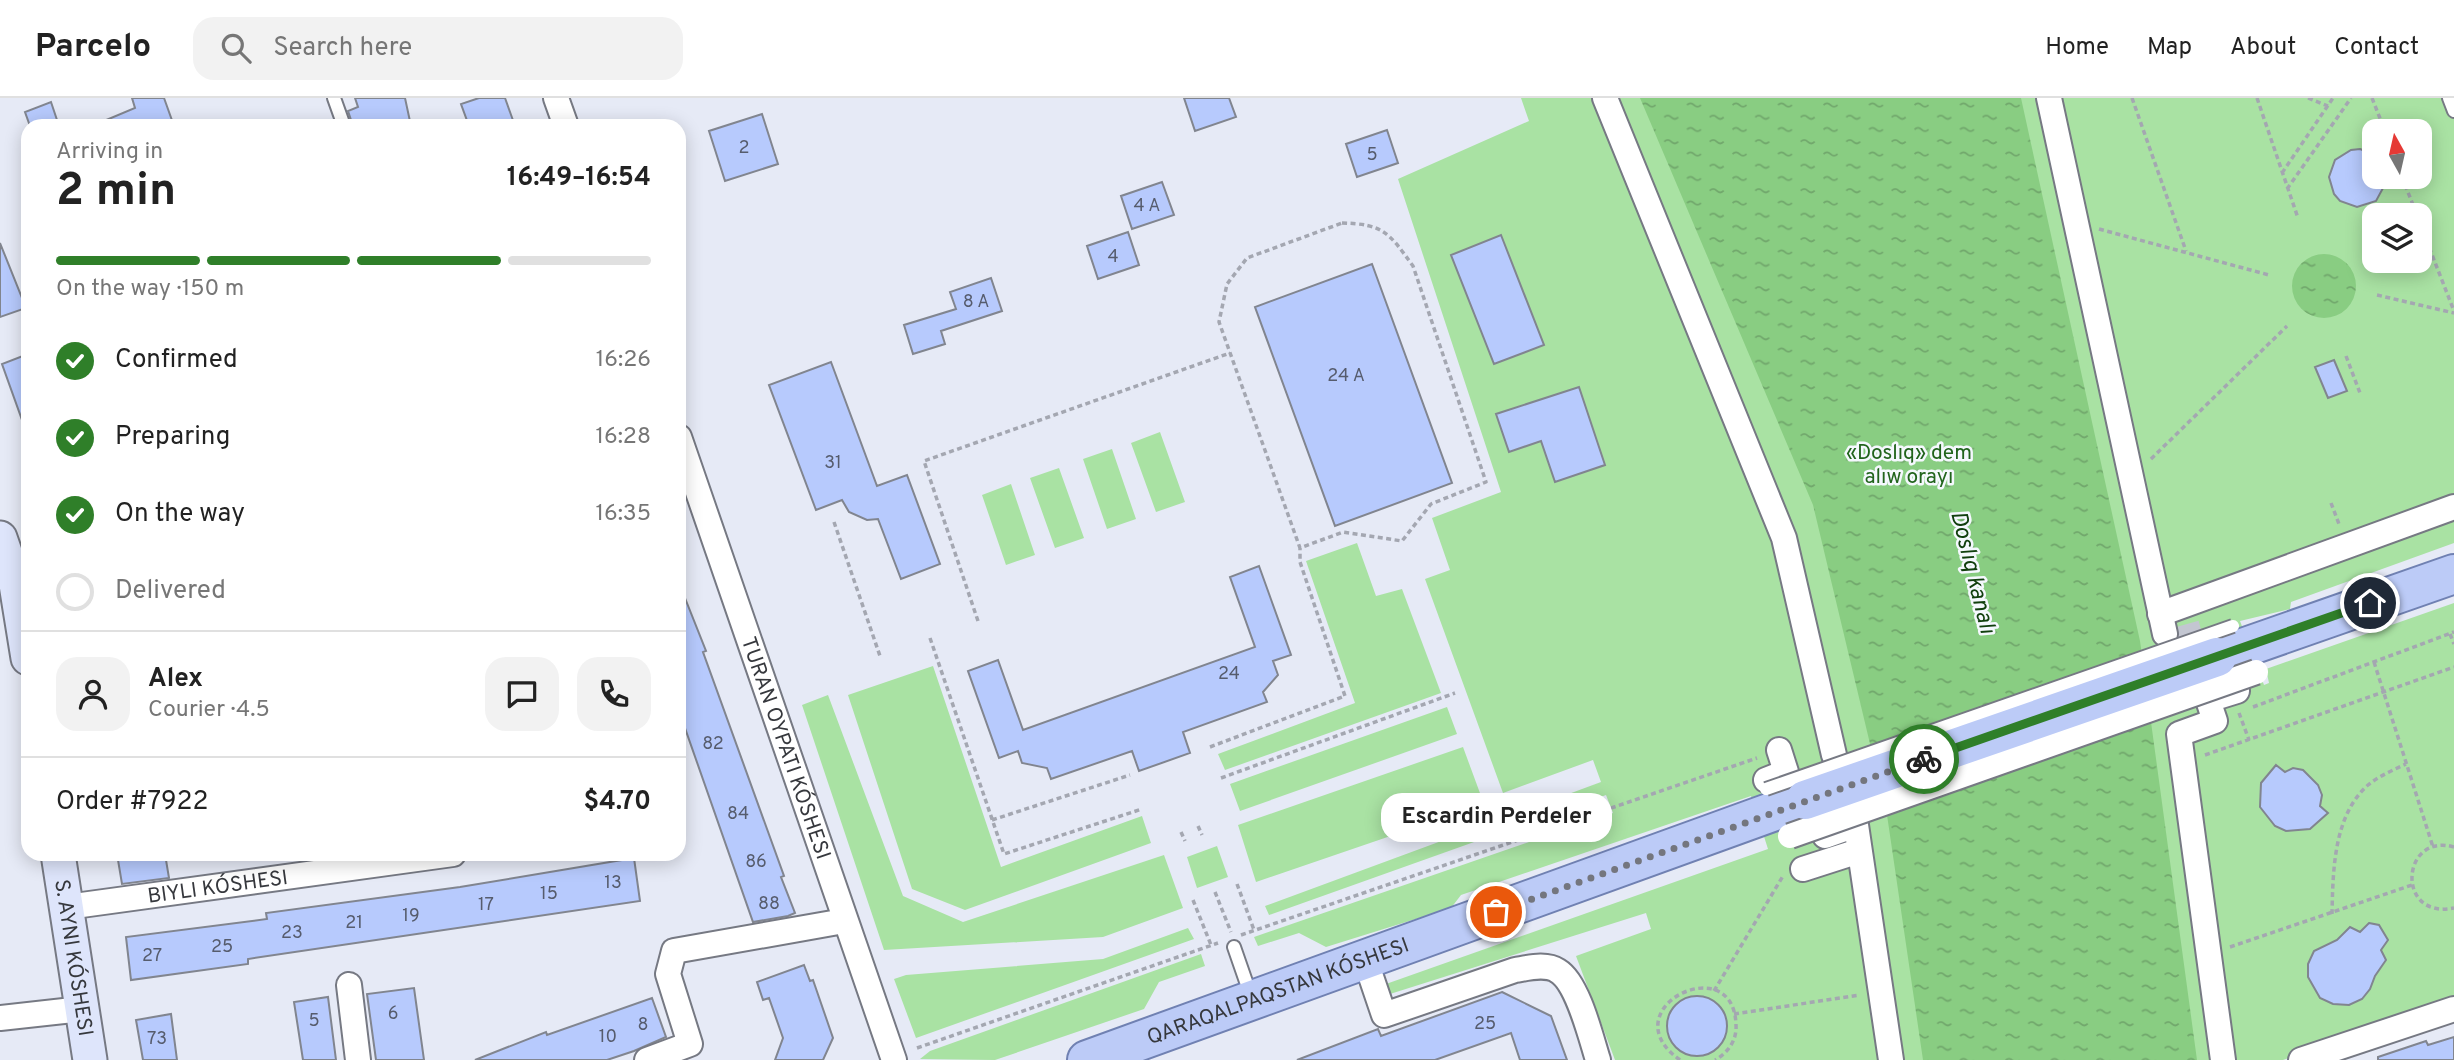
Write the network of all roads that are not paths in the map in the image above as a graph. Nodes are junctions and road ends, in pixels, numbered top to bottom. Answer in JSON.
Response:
{"nodes":[{"id":1,"x":334,"y":98,"type":"edge"},
{"id":2,"x":556,"y":98,"type":"edge"},
{"id":3,"x":1605,"y":98,"type":"edge"},
{"id":4,"x":2049,"y":98,"type":"edge"},
{"id":5,"x":2449,"y":98,"type":"edge"},
{"id":6,"x":2454,"y":111,"type":"edge"},
{"id":7,"x":342,"y":119,"type":"edge"},
{"id":8,"x":564,"y":119,"type":"edge"},
{"id":9,"x":686,"y":458,"type":"edge"},
{"id":10,"x":2454,"y":507,"type":"edge"},
{"id":11,"x":0,"y":538,"type":"edge"},
{"id":12,"x":2437,"y":580,"type":"edge"},
{"id":13,"x":15,"y":583,"type":"edge"},
{"id":14,"x":21,"y":618,"type":"edge"},
{"id":15,"x":2225,"y":641,"type":"junction"},
{"id":16,"x":2256,"y":672,"type":"dead end"},
{"id":17,"x":2238,"y":701,"type":"road end"},
{"id":18,"x":1779,"y":750,"type":"road end"},
{"id":19,"x":1834,"y":755,"type":"dead end"},
{"id":20,"x":1766,"y":785,"type":"joint"},
{"id":21,"x":1859,"y":851,"type":"junction"},
{"id":22,"x":59,"y":861,"type":"edge"},
{"id":23,"x":351,"y":861,"type":"edge"},
{"id":24,"x":322,"y":863,"type":"edge"},
{"id":25,"x":1793,"y":872,"type":"road end"},
{"id":26,"x":67,"y":907,"type":"junction"},
{"id":27,"x":844,"y":921,"type":"junction"},
{"id":28,"x":1228,"y":944,"type":"road end"},
{"id":29,"x":1365,"y":959,"type":"junction"},
{"id":30,"x":349,"y":985,"type":"dead end"},
{"id":31,"x":1253,"y":1000,"type":"junction"},
{"id":32,"x":82,"y":1009,"type":"junction"},
{"id":33,"x":2454,"y":1009,"type":"edge"},
{"id":34,"x":0,"y":1018,"type":"edge"},
{"id":35,"x":1126,"y":1053,"type":"edge"},
{"id":36,"x":90,"y":1060,"type":"edge"},
{"id":37,"x":358,"y":1060,"type":"edge"},
{"id":38,"x":647,"y":1060,"type":"edge"},
{"id":39,"x":894,"y":1060,"type":"edge"},
{"id":40,"x":1087,"y":1060,"type":"edge"},
{"id":41,"x":1598,"y":1060,"type":"edge"},
{"id":42,"x":1891,"y":1060,"type":"edge"},
{"id":43,"x":2223,"y":1060,"type":"edge"},
{"id":44,"x":2301,"y":1060,"type":"edge"}],
"edges":[{"from":1,"to":7,"type":"lane"},
{"from":2,"to":8,"type":"street"},
{"from":3,"to":19,"type":"street"},
{"from":4,"to":10,"type":"street"},
{"from":5,"to":6,"type":"lane"},
{"from":9,"to":27,"type":"street"},
{"from":11,"to":13,"type":"street"},
{"from":12,"to":15,"type":"main road","name":"QARAQALPAQSTAN KÓSHESI"},
{"from":13,"to":14,"type":"street"},
{"from":15,"to":20,"type":"lane","bridge":true},
{"from":15,"to":29,"type":"main road","name":"QARAQALPAQSTAN KÓSHESI","bridge":true},
{"from":16,"to":21,"type":"street","bridge":true},
{"from":17,"to":43,"type":"street"},
{"from":18,"to":20,"type":"street"},
{"from":21,"to":25,"type":"street"},
{"from":21,"to":42,"type":"street"},
{"from":22,"to":26,"type":"street","name":"S. AYNI KÓSHESI"},
{"from":23,"to":24,"type":"street","name":"BIYLI KÓSHESI"},
{"from":24,"to":26,"type":"street","name":"BIYLI KÓSHESI"},
{"from":26,"to":32,"type":"street","name":"S. AYNI KÓSHESI"},
{"from":27,"to":38,"type":"street"},
{"from":27,"to":39,"type":"street"},
{"from":28,"to":31,"type":"lane"},
{"from":29,"to":31,"type":"main road","name":"QARAQALPAQSTAN KÓSHESI"},
{"from":29,"to":41,"type":"street"},
{"from":30,"to":37,"type":"street"},
{"from":31,"to":35,"type":"main road","name":"QARAQALPAQSTAN KÓSHESI"},
{"from":32,"to":34,"type":"street"},
{"from":32,"to":36,"type":"street","name":"S. AYNI KÓSHESI"},
{"from":33,"to":44,"type":"street"},
{"from":35,"to":40,"type":"main road","name":"QARAQALPAQSTAN KÓSHESI"}]}
